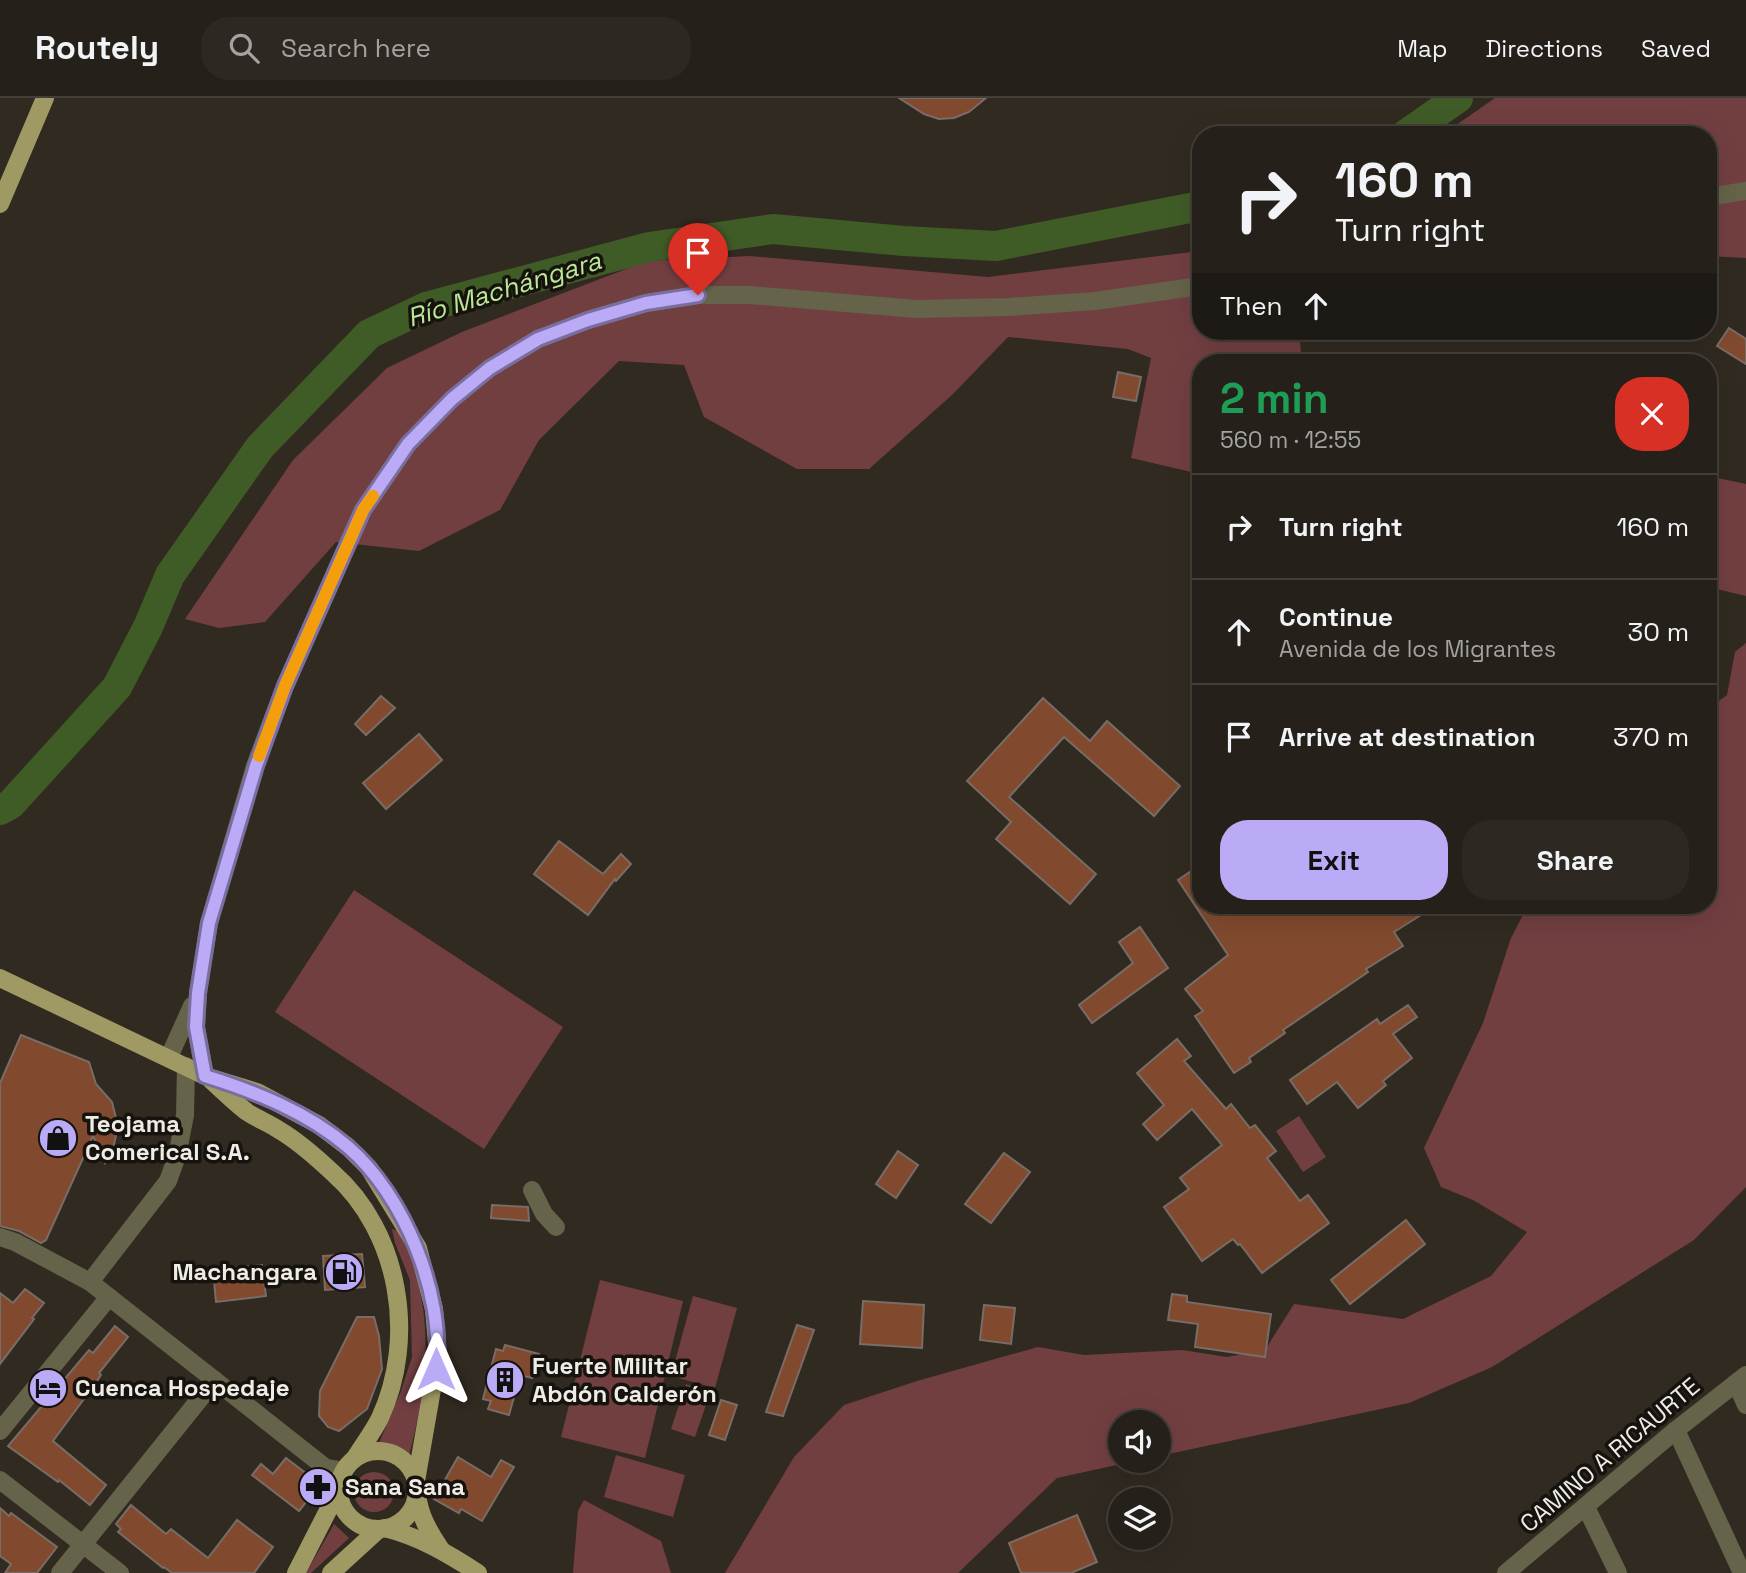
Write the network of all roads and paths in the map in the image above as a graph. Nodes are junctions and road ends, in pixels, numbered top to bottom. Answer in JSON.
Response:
{"nodes":[{"id":1,"x":45,"y":98,"type":"edge"},
{"id":2,"x":1746,"y":191,"type":"edge"},
{"id":3,"x":1717,"y":196,"type":"edge"},
{"id":4,"x":0,"y":204,"type":"edge"},
{"id":5,"x":1192,"y":287,"type":"edge"},
{"id":6,"x":0,"y":978,"type":"edge"},
{"id":7,"x":198,"y":993,"type":"junction"},
{"id":8,"x":169,"y":1058,"type":"junction"},
{"id":9,"x":186,"y":1066,"type":"junction"},
{"id":10,"x":205,"y":1076,"type":"junction"},
{"id":11,"x":533,"y":1190,"type":"dead end"},
{"id":12,"x":556,"y":1227,"type":"dead end"},
{"id":13,"x":0,"y":1237,"type":"edge"},
{"id":14,"x":90,"y":1282,"type":"junction"},
{"id":15,"x":108,"y":1297,"type":"junction"},
{"id":16,"x":1741,"y":1379,"type":"edge"},
{"id":17,"x":215,"y":1380,"type":"junction"},
{"id":18,"x":1746,"y":1405,"type":"edge"},
{"id":19,"x":1676,"y":1430,"type":"junction"},
{"id":20,"x":0,"y":1431,"type":"edge"},
{"id":21,"x":349,"y":1465,"type":"junction"},
{"id":22,"x":0,"y":1480,"type":"edge"},
{"id":23,"x":416,"y":1487,"type":"junction"},
{"id":24,"x":339,"y":1489,"type":"junction"},
{"id":25,"x":1586,"y":1507,"type":"junction"},
{"id":26,"x":382,"y":1529,"type":"junction"},
{"id":27,"x":83,"y":1545,"type":"junction"},
{"id":28,"x":440,"y":1548,"type":"junction"},
{"id":29,"x":60,"y":1573,"type":"edge"},
{"id":30,"x":120,"y":1573,"type":"edge"},
{"id":31,"x":296,"y":1573,"type":"edge"},
{"id":32,"x":331,"y":1573,"type":"edge"},
{"id":33,"x":478,"y":1573,"type":"edge"},
{"id":34,"x":1506,"y":1573,"type":"edge"},
{"id":35,"x":1618,"y":1573,"type":"edge"},
{"id":36,"x":1742,"y":1573,"type":"edge"}],
"edges":[{"from":1,"to":4,"type":"main road"},
{"from":2,"to":3,"type":"street"},
{"from":5,"to":7,"type":"street"},
{"from":6,"to":8,"type":"main road"},
{"from":7,"to":8,"type":"street"},
{"from":7,"to":10,"type":"street"},
{"from":8,"to":9,"type":"main road"},
{"from":9,"to":10,"type":"main road"},
{"from":9,"to":14,"type":"street"},
{"from":10,"to":21,"type":"main road"},
{"from":10,"to":23,"type":"main road"},
{"from":11,"to":12,"type":"street"},
{"from":13,"to":14,"type":"street"},
{"from":14,"to":15,"type":"street"},
{"from":15,"to":17,"type":"street"},
{"from":15,"to":20,"type":"street"},
{"from":16,"to":18,"type":"street"},
{"from":16,"to":19,"type":"street","name":"CAMINO A RICAURTE"},
{"from":17,"to":21,"type":"street"},
{"from":17,"to":27,"type":"street"},
{"from":19,"to":25,"type":"street","name":"CAMINO A RICAURTE"},
{"from":19,"to":36,"type":"street"},
{"from":21,"to":23,"type":"main road"},
{"from":21,"to":24,"type":"main road"},
{"from":22,"to":27,"type":"street"},
{"from":23,"to":26,"type":"main road"},
{"from":23,"to":28,"type":"main road"},
{"from":24,"to":26,"type":"main road"},
{"from":24,"to":31,"type":"main road"},
{"from":25,"to":34,"type":"street","name":"CAMINO A RICAURTE"},
{"from":25,"to":35,"type":"street"},
{"from":26,"to":28,"type":"main road"},
{"from":26,"to":32,"type":"main road"},
{"from":27,"to":29,"type":"street"},
{"from":27,"to":30,"type":"street"},
{"from":28,"to":33,"type":"main road"}]}
